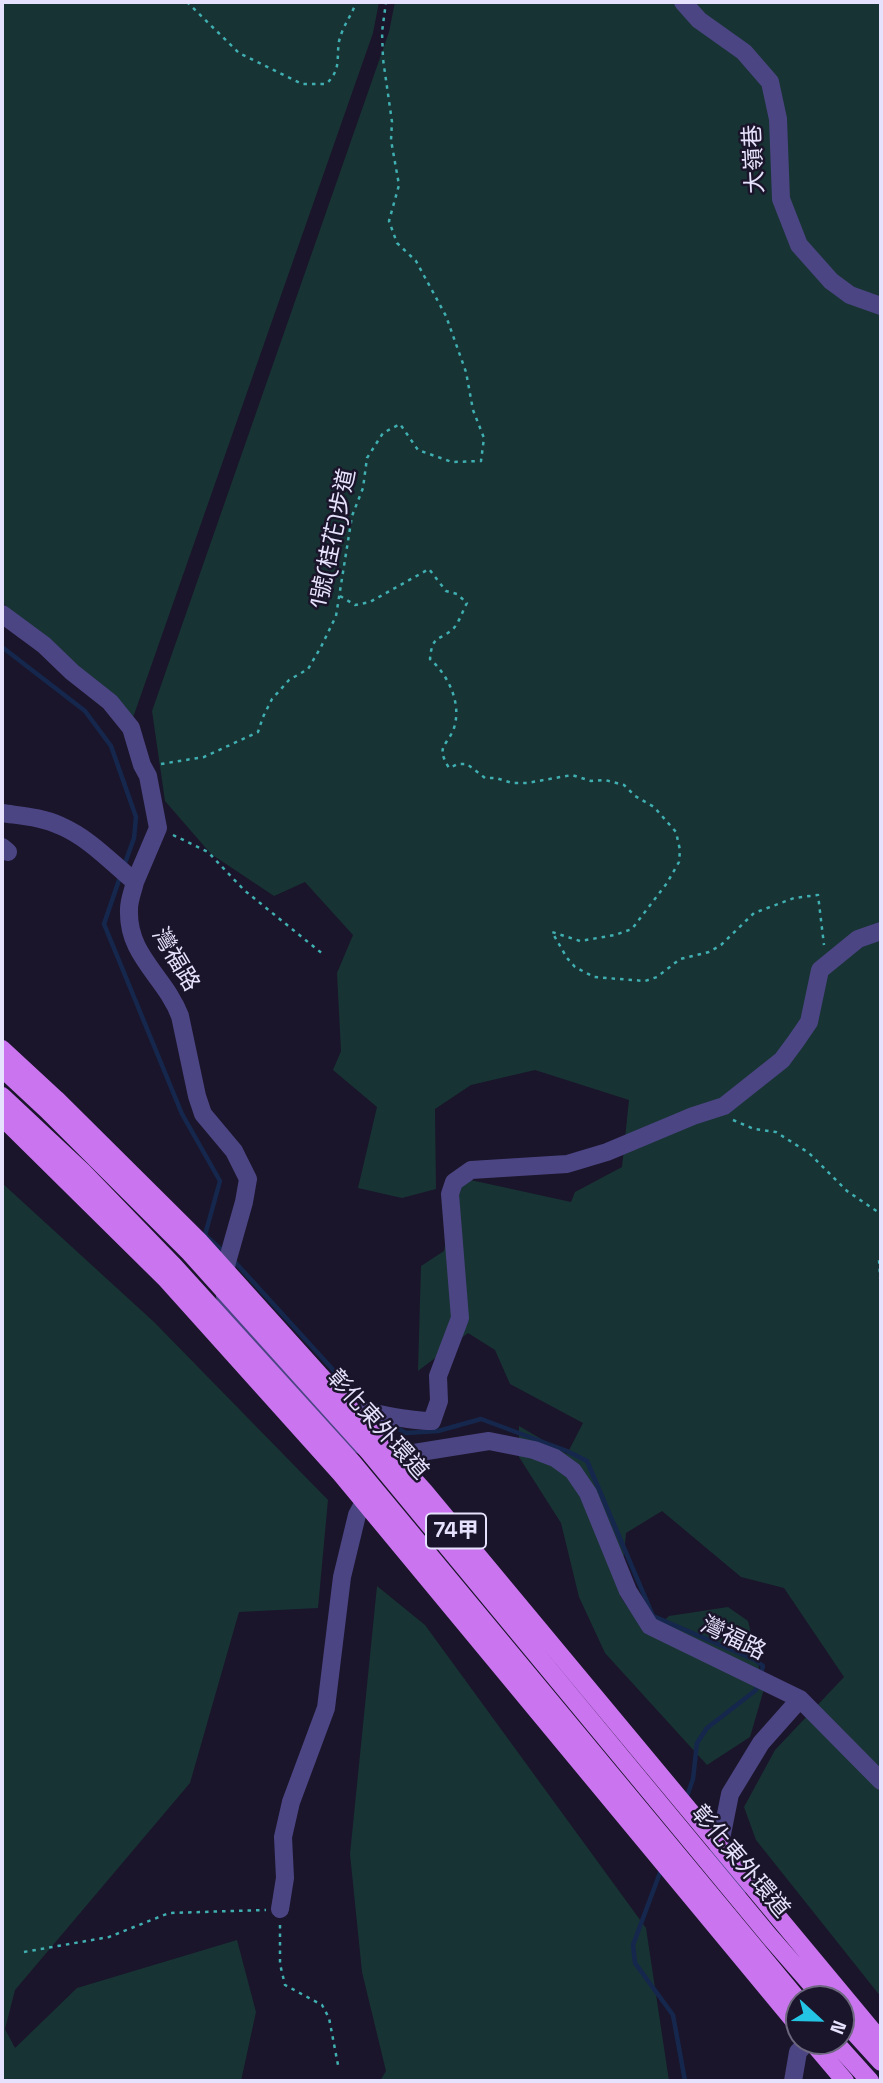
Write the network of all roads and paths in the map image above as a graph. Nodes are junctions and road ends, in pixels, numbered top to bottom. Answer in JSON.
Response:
{"nodes":[{"id":1,"x":187,"y":2,"type":"edge"},
{"id":2,"x":356,"y":2,"type":"edge"},
{"id":3,"x":386,"y":2,"type":"edge"},
{"id":4,"x":683,"y":2,"type":"edge"},
{"id":5,"x":881,"y":306,"type":"edge"},
{"id":6,"x":340,"y":596,"type":"junction"},
{"id":7,"x":2,"y":614,"type":"edge"},
{"id":8,"x":142,"y":765,"type":"junction"},
{"id":9,"x":2,"y":813,"type":"edge"},
{"id":10,"x":158,"y":828,"type":"junction"},
{"id":11,"x":135,"y":882,"type":"junction"},
{"id":12,"x":881,"y":931,"type":"edge"},
{"id":13,"x":324,"y":955,"type":"dead end"},
{"id":14,"x":830,"y":963,"type":"junction"},
{"id":15,"x":2,"y":1048,"type":"edge"},
{"id":16,"x":2,"y":1068,"type":"edge"},
{"id":17,"x":2,"y":1096,"type":"edge"},
{"id":18,"x":724,"y":1106,"type":"junction"},
{"id":19,"x":2,"y":1117,"type":"edge"},
{"id":20,"x":881,"y":1214,"type":"edge"},
{"id":21,"x":232,"y":1240,"type":"junction"},
{"id":22,"x":881,"y":1252,"type":"edge"},
{"id":23,"x":881,"y":1291,"type":"edge"},
{"id":24,"x":352,"y":1422,"type":"junction"},
{"id":25,"x":389,"y":1457,"type":"junction"},
{"id":26,"x":800,"y":1699,"type":"junction"},
{"id":27,"x":881,"y":1781,"type":"edge"},
{"id":28,"x":280,"y":1909,"type":"junction"},
{"id":29,"x":24,"y":1952,"type":"dead end"},
{"id":30,"x":786,"y":1985,"type":"edge"},
{"id":31,"x":811,"y":1985,"type":"edge"},
{"id":32,"x":812,"y":1985,"type":"edge"},
{"id":33,"x":785,"y":2010,"type":"edge"},
{"id":34,"x":855,"y":2033,"type":"edge"},
{"id":35,"x":881,"y":2041,"type":"edge"},
{"id":36,"x":855,"y":2044,"type":"edge"},
{"id":37,"x":797,"y":2055,"type":"edge"},
{"id":38,"x":822,"y":2055,"type":"edge"},
{"id":39,"x":847,"y":2055,"type":"edge"},
{"id":40,"x":881,"y":2062,"type":"edge"},
{"id":41,"x":338,"y":2065,"type":"dead end"},
{"id":42,"x":793,"y":2081,"type":"edge"},
{"id":43,"x":845,"y":2081,"type":"edge"},
{"id":44,"x":860,"y":2081,"type":"edge"},
{"id":45,"x":870,"y":2081,"type":"edge"}],
"edges":[{"from":1,"to":2,"type":"path"},
{"from":3,"to":6,"type":"path","name":"1號(桂花)步道"},
{"from":4,"to":5,"type":"street","name":"大嶺巷"},
{"from":6,"to":8,"type":"path","name":"1號(桂花)步道"},
{"from":6,"to":14,"type":"path"},
{"from":7,"to":8,"type":"street"},
{"from":8,"to":10,"type":"street"},
{"from":9,"to":11,"type":"street"},
{"from":10,"to":11,"type":"street","name":"灣福路"},
{"from":10,"to":13,"type":"path"},
{"from":11,"to":21,"type":"street","name":"灣福路"},
{"from":12,"to":14,"type":"street"},
{"from":14,"to":18,"type":"street"},
{"from":15,"to":35,"type":"main road","number":"74甲"},
{"from":16,"to":31,"type":"main road","name":"彰化東外環道","number":"74甲"},
{"from":17,"to":30,"type":"main road","name":"彰化東外環道","number":"74甲"},
{"from":18,"to":20,"type":"path"},
{"from":18,"to":24,"type":"street"},
{"from":19,"to":33,"type":"main road","number":"74甲"},
{"from":21,"to":24,"type":"street","name":"灣福路"},
{"from":21,"to":25,"type":"street","name":"灣福路"},
{"from":22,"to":23,"type":"path"},
{"from":24,"to":25,"type":"street","name":"灣福路"},
{"from":25,"to":26,"type":"street","name":"灣福路"},
{"from":25,"to":28,"type":"street"},
{"from":26,"to":27,"type":"street","name":"灣福路"},
{"from":26,"to":32,"type":"street"},
{"from":28,"to":29,"type":"path"},
{"from":28,"to":41,"type":"path"},
{"from":34,"to":40,"type":"main road"},
{"from":36,"to":44,"type":"street"},
{"from":37,"to":42,"type":"street"},
{"from":38,"to":43,"type":"main road"},
{"from":39,"to":45,"type":"main road"}]}
